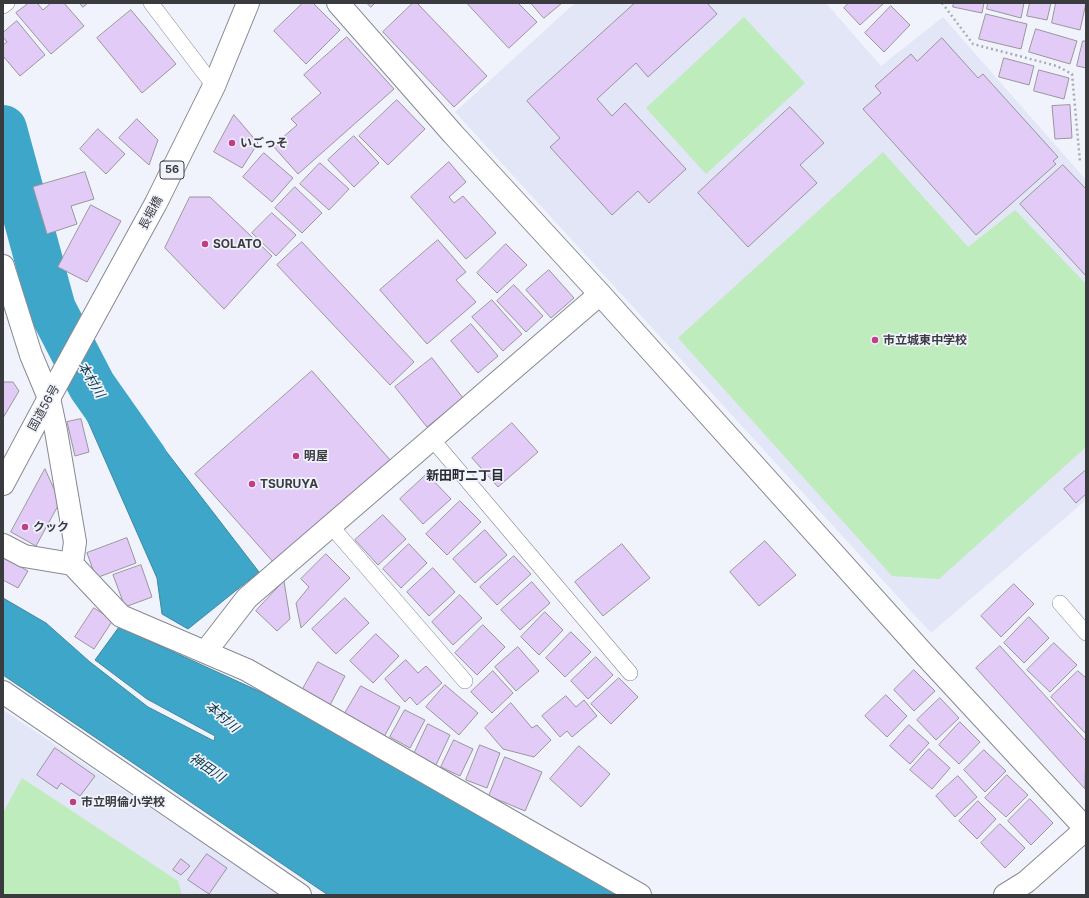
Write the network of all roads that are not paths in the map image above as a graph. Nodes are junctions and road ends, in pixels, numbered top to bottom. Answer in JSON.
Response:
{"nodes":[{"id":1,"x":7,"y":3,"type":"edge"},
{"id":2,"x":151,"y":3,"type":"edge"},
{"id":3,"x":248,"y":3,"type":"edge"},
{"id":4,"x":338,"y":3,"type":"edge"},
{"id":5,"x":3,"y":6,"type":"edge"},
{"id":6,"x":214,"y":86,"type":"junction"},
{"id":7,"x":3,"y":266,"type":"edge"},
{"id":8,"x":600,"y":294,"type":"junction"},
{"id":9,"x":86,"y":332,"type":"joint"},
{"id":10,"x":49,"y":398,"type":"junction"},
{"id":11,"x":432,"y":439,"type":"junction"},
{"id":12,"x":3,"y":484,"type":"edge"},
{"id":13,"x":331,"y":526,"type":"junction"},
{"id":14,"x":3,"y":545,"type":"edge"},
{"id":15,"x":72,"y":564,"type":"junction"},
{"id":16,"x":1060,"y":603,"type":"dead end"},
{"id":17,"x":1086,"y":632,"type":"edge"},
{"id":18,"x":206,"y":652,"type":"junction"},
{"id":19,"x":630,"y":673,"type":"dead end"},
{"id":20,"x":465,"y":681,"type":"dead end"},
{"id":21,"x":3,"y":692,"type":"edge"},
{"id":22,"x":1086,"y":829,"type":"edge"},
{"id":23,"x":300,"y":895,"type":"edge"},
{"id":24,"x":640,"y":895,"type":"edge"},
{"id":25,"x":1005,"y":895,"type":"edge"}],
"edges":[{"from":1,"to":5,"type":"lane"},
{"from":2,"to":6,"type":"lane"},
{"from":3,"to":6,"type":"main road","name":"長堀橋","number":"56"},
{"from":4,"to":8,"type":"main road"},
{"from":6,"to":9,"type":"main road","name":"長堀橋","number":"56"},
{"from":7,"to":10,"type":"main road"},
{"from":8,"to":11,"type":"main road"},
{"from":8,"to":22,"type":"main road"},
{"from":9,"to":10,"type":"main road","name":"国道56号","number":"56"},
{"from":10,"to":12,"type":"main road","name":"国道56号","number":"56"},
{"from":10,"to":15,"type":"main road"},
{"from":11,"to":13,"type":"main road"},
{"from":11,"to":19,"type":"lane"},
{"from":13,"to":18,"type":"main road"},
{"from":13,"to":20,"type":"lane"},
{"from":14,"to":15,"type":"main road"},
{"from":15,"to":18,"type":"main road"},
{"from":16,"to":17,"type":"lane"},
{"from":18,"to":24,"type":"main road"},
{"from":21,"to":23,"type":"main road"},
{"from":22,"to":25,"type":"main road"}]}
